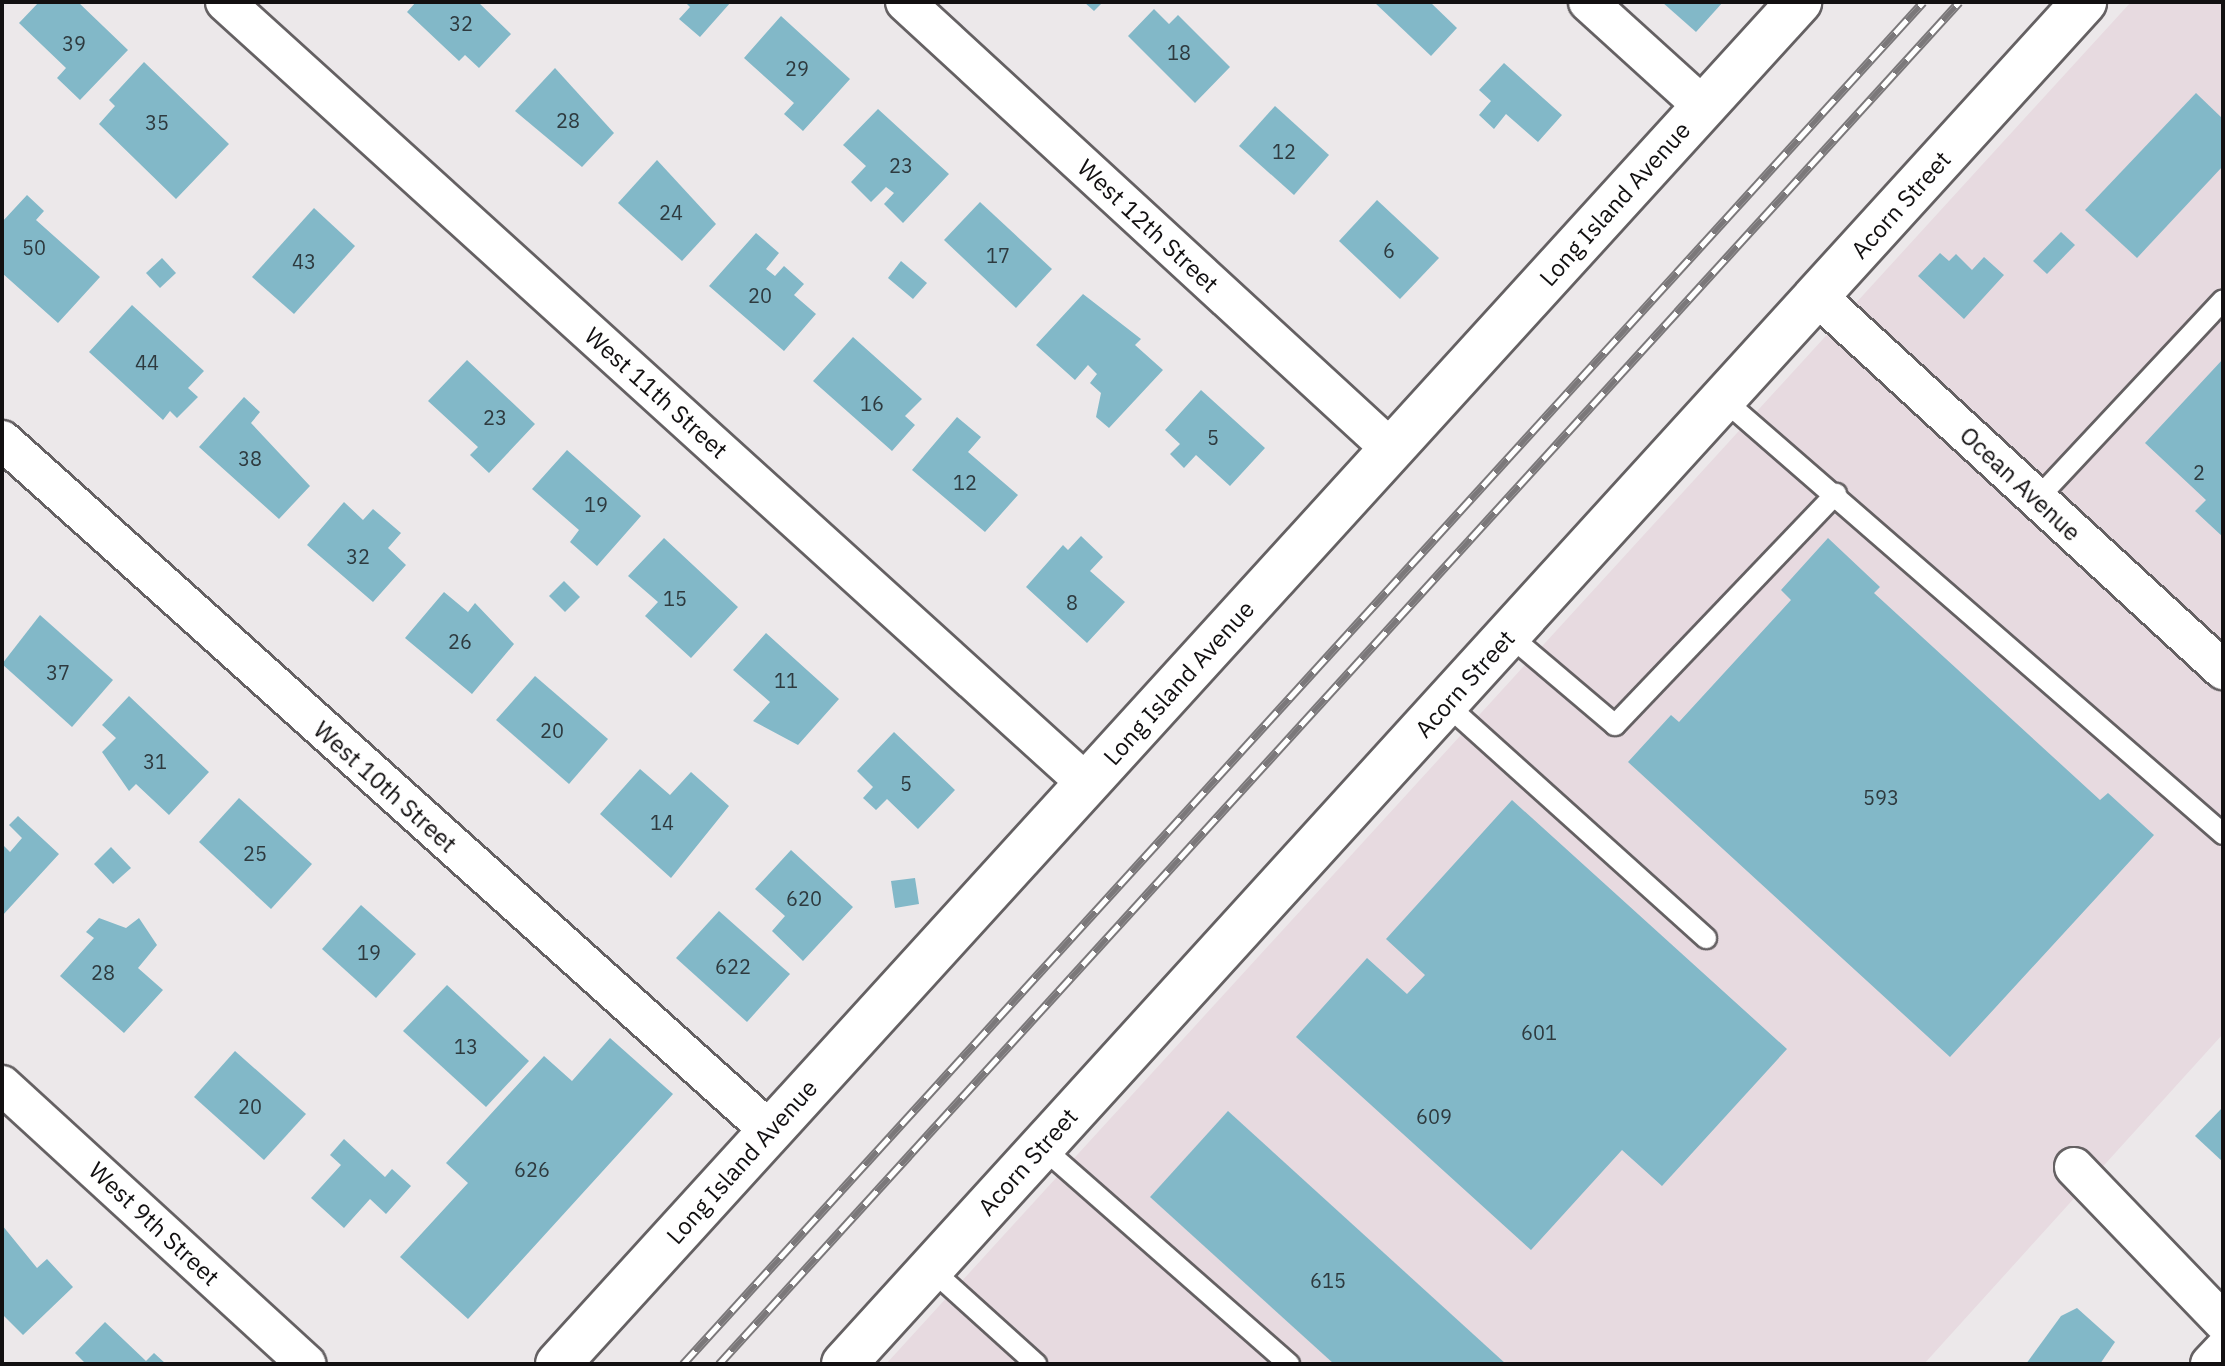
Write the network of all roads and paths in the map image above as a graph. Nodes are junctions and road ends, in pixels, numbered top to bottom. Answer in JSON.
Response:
{"nodes":[{"id":1,"x":225,"y":2,"type":"edge"},
{"id":2,"x":905,"y":2,"type":"edge"},
{"id":3,"x":1588,"y":2,"type":"edge"},
{"id":4,"x":1799,"y":2,"type":"edge"},
{"id":5,"x":2084,"y":2,"type":"edge"},
{"id":6,"x":1704,"y":107,"type":"junction"},
{"id":7,"x":1818,"y":297,"type":"junction"},
{"id":8,"x":2223,"y":300,"type":"edge"},
{"id":9,"x":1724,"y":400,"type":"junction"},
{"id":10,"x":2,"y":440,"type":"edge"},
{"id":11,"x":1392,"y":450,"type":"junction"},
{"id":12,"x":1836,"y":494,"type":"junction"},
{"id":13,"x":2037,"y":499,"type":"junction"},
{"id":14,"x":1509,"y":635,"type":"junction"},
{"id":15,"x":2223,"y":670,"type":"edge"},
{"id":16,"x":1446,"y":704,"type":"junction"},
{"id":17,"x":1087,"y":784,"type":"junction"},
{"id":18,"x":2223,"y":834,"type":"edge"},
{"id":19,"x":1706,"y":938,"type":"dead end"},
{"id":20,"x":2,"y":1085,"type":"edge"},
{"id":21,"x":770,"y":1131,"type":"junction"},
{"id":22,"x":1042,"y":1147,"type":"junction"},
{"id":23,"x":2074,"y":1167,"type":"dead end"},
{"id":24,"x":931,"y":1269,"type":"junction"},
{"id":25,"x":2223,"y":1322,"type":"edge"},
{"id":26,"x":2223,"y":1350,"type":"edge"},
{"id":27,"x":306,"y":1364,"type":"edge"},
{"id":28,"x":558,"y":1364,"type":"edge"},
{"id":29,"x":844,"y":1364,"type":"edge"},
{"id":30,"x":1036,"y":1364,"type":"edge"},
{"id":31,"x":1289,"y":1364,"type":"edge"},
{"id":32,"x":2210,"y":1364,"type":"edge"}],
"edges":[{"from":1,"to":17,"type":"street","name":"West 11th Street"},
{"from":2,"to":11,"type":"street","name":"West 12th Street"},
{"from":3,"to":6,"type":"street"},
{"from":4,"to":6,"type":"street","name":"Long Island Avenue"},
{"from":5,"to":7,"type":"street","name":"Acorn Street"},
{"from":6,"to":11,"type":"street","name":"Long Island Avenue"},
{"from":7,"to":9,"type":"street","name":"Acorn Street"},
{"from":7,"to":13,"type":"street","name":"Ocean Avenue"},
{"from":8,"to":13,"type":"lane"},
{"from":9,"to":12,"type":"lane"},
{"from":9,"to":14,"type":"street","name":"Acorn Street"},
{"from":10,"to":21,"type":"street","name":"West 10th Street"},
{"from":11,"to":17,"type":"street","name":"Long Island Avenue"},
{"from":12,"to":14,"type":"lane"},
{"from":12,"to":18,"type":"lane"},
{"from":13,"to":15,"type":"street","name":"Ocean Avenue"},
{"from":14,"to":16,"type":"street","name":"Acorn Street"},
{"from":16,"to":19,"type":"lane"},
{"from":16,"to":22,"type":"street","name":"Acorn Street"},
{"from":17,"to":21,"type":"street","name":"Long Island Avenue"},
{"from":20,"to":27,"type":"street","name":"West 9th Street"},
{"from":21,"to":28,"type":"street","name":"Long Island Avenue"},
{"from":22,"to":24,"type":"street","name":"Acorn Street"},
{"from":22,"to":31,"type":"lane"},
{"from":23,"to":25,"type":"street"},
{"from":24,"to":29,"type":"street","name":"Acorn Street"},
{"from":24,"to":30,"type":"lane"},
{"from":26,"to":32,"type":"street"}]}
